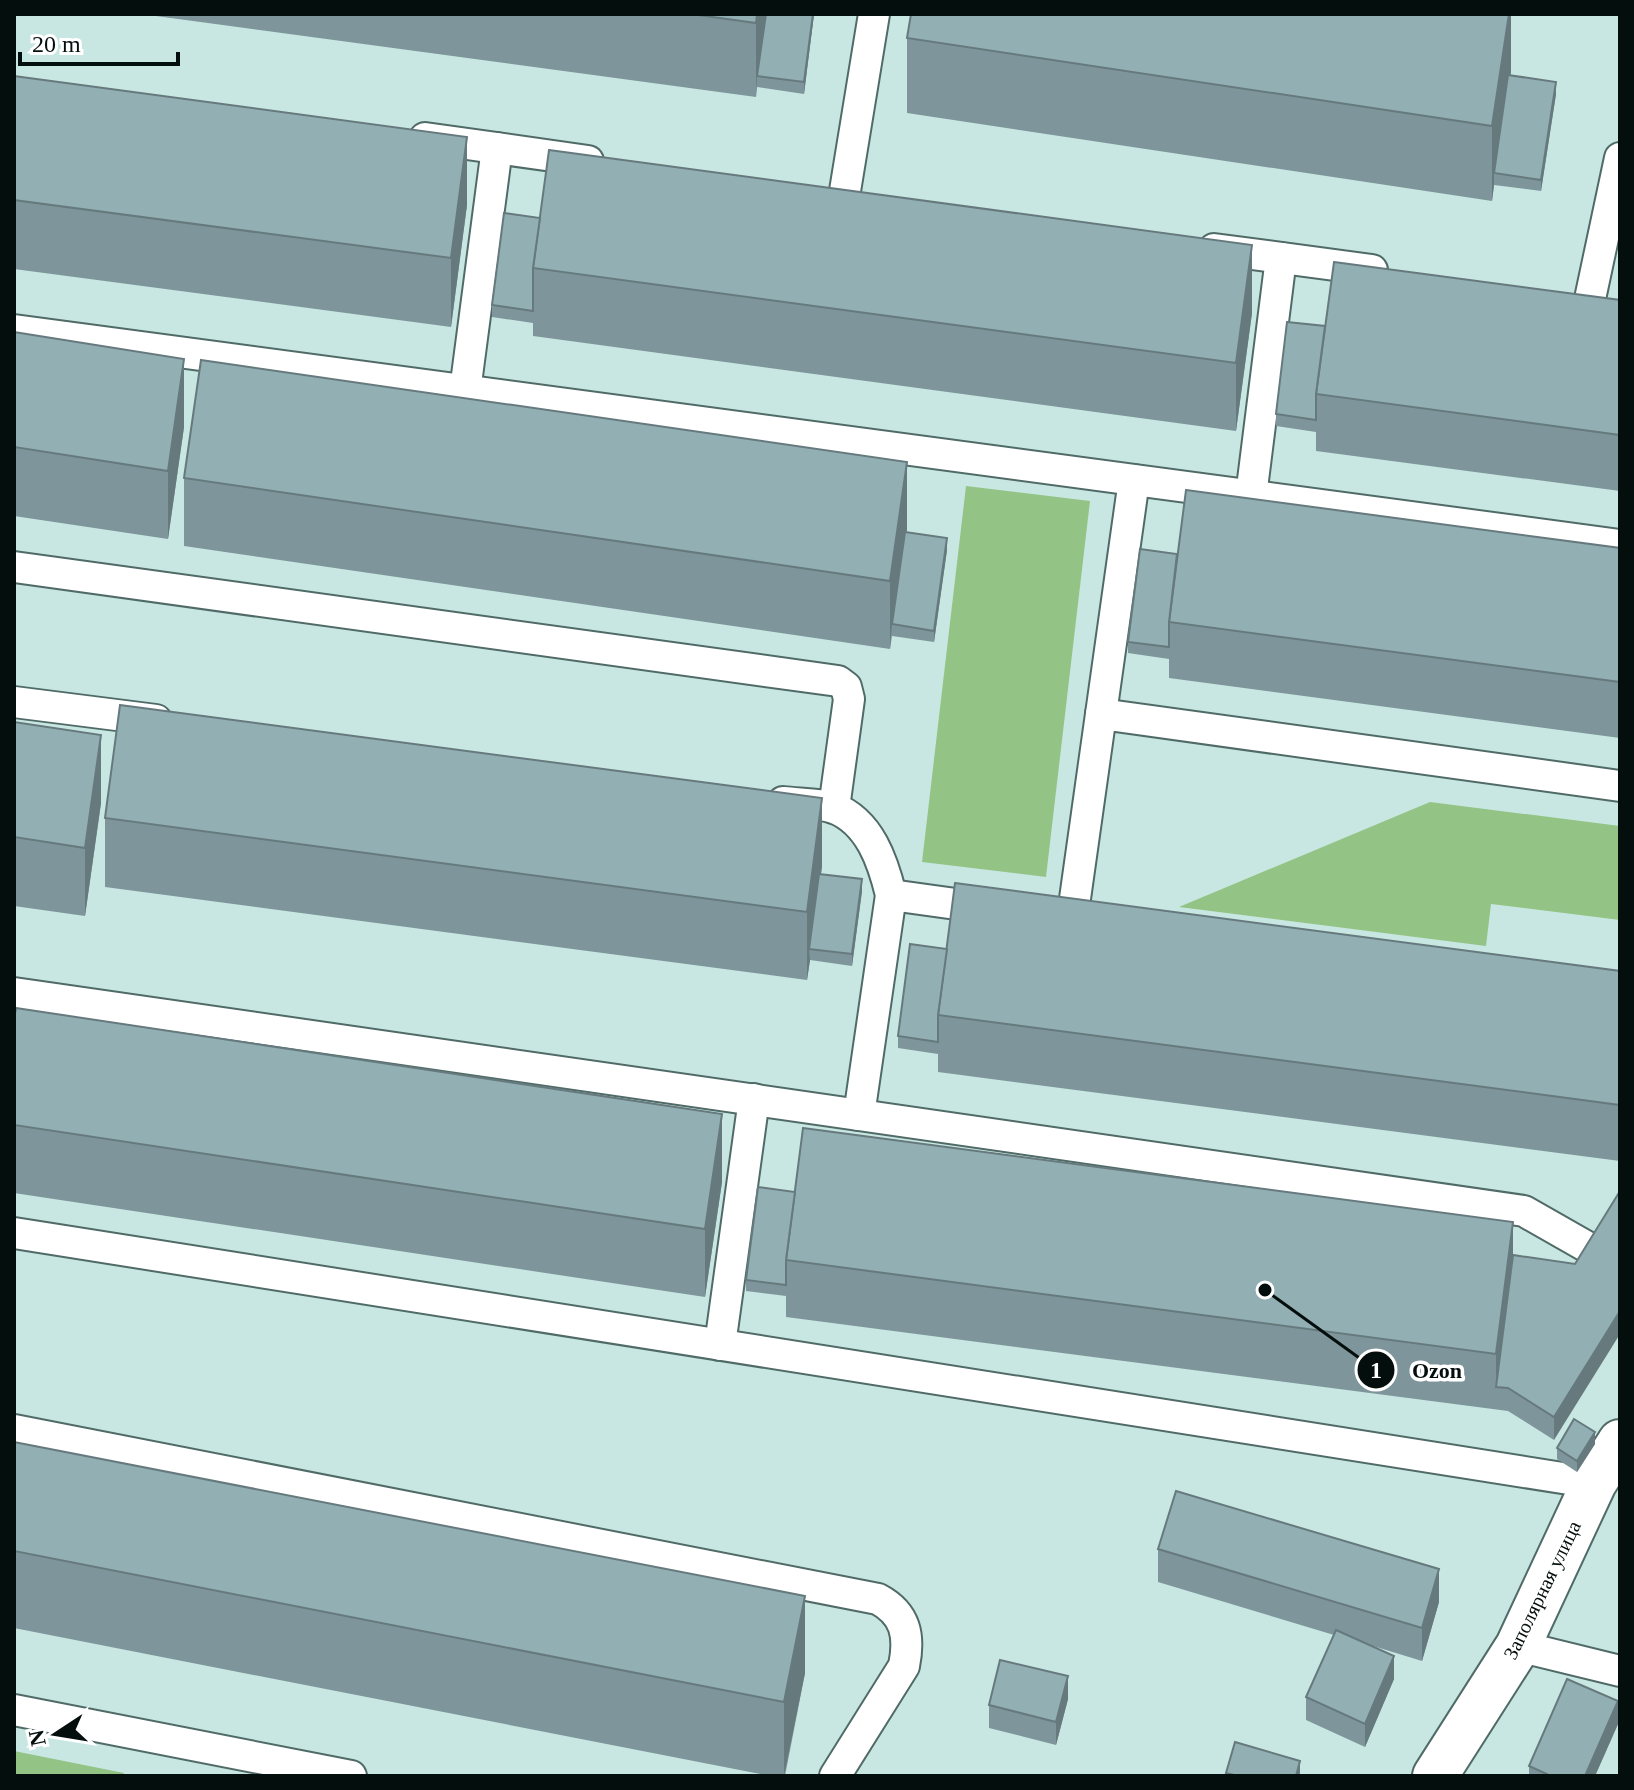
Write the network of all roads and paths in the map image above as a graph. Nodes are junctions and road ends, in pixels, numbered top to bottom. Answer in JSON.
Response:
{"nodes":[{"id":1,"x":874,"y":14,"type":"edge"},
{"id":2,"x":403,"y":135,"type":"edge"},
{"id":3,"x":497,"y":148,"type":"junction"},
{"id":4,"x":1620,"y":158,"type":"edge"},
{"id":5,"x":623,"y":166,"type":"edge"},
{"id":6,"x":813,"y":192,"type":"edge"},
{"id":7,"x":844,"y":197,"type":"junction"},
{"id":8,"x":875,"y":201,"type":"edge"},
{"id":9,"x":1188,"y":245,"type":"edge"},
{"id":10,"x":1281,"y":258,"type":"junction"},
{"id":11,"x":1405,"y":274,"type":"edge"},
{"id":12,"x":1559,"y":295,"type":"edge"},
{"id":13,"x":1590,"y":299,"type":"junction"},
{"id":14,"x":1620,"y":303,"type":"edge"},
{"id":15,"x":14,"y":330,"type":"edge"},
{"id":16,"x":465,"y":391,"type":"junction"},
{"id":17,"x":1134,"y":480,"type":"junction"},
{"id":18,"x":1251,"y":496,"type":"junction"},
{"id":19,"x":1620,"y":545,"type":"edge"},
{"id":20,"x":14,"y":567,"type":"edge"},
{"id":21,"x":14,"y":702,"type":"edge"},
{"id":22,"x":1101,"y":714,"type":"junction"},
{"id":23,"x":188,"y":724,"type":"edge"},
{"id":24,"x":1620,"y":786,"type":"edge"},
{"id":25,"x":755,"y":798,"type":"edge"},
{"id":26,"x":834,"y":808,"type":"junction"},
{"id":27,"x":891,"y":895,"type":"junction"},
{"id":28,"x":1072,"y":920,"type":"junction"},
{"id":29,"x":1104,"y":924,"type":"edge"},
{"id":30,"x":14,"y":993,"type":"edge"},
{"id":31,"x":754,"y":1099,"type":"junction"},
{"id":32,"x":859,"y":1115,"type":"junction"},
{"id":33,"x":14,"y":1233,"type":"edge"},
{"id":34,"x":1596,"y":1252,"type":"edge"},
{"id":35,"x":720,"y":1345,"type":"junction"},
{"id":36,"x":14,"y":1430,"type":"edge"},
{"id":37,"x":1620,"y":1442,"type":"edge"},
{"id":38,"x":1594,"y":1483,"type":"junction"},
{"id":39,"x":1518,"y":1646,"type":"junction"},
{"id":40,"x":1620,"y":1671,"type":"edge"},
{"id":41,"x":14,"y":1710,"type":"edge"},
{"id":42,"x":351,"y":1776,"type":"edge"},
{"id":43,"x":835,"y":1776,"type":"edge"},
{"id":44,"x":1435,"y":1776,"type":"edge"}],
"edges":[{"from":1,"to":7,"type":"lane"},
{"from":2,"to":3,"type":"lane"},
{"from":3,"to":5,"type":"lane"},
{"from":3,"to":16,"type":"lane"},
{"from":4,"to":13,"type":"lane"},
{"from":6,"to":7,"type":"lane"},
{"from":7,"to":8,"type":"lane"},
{"from":9,"to":10,"type":"lane"},
{"from":10,"to":11,"type":"lane"},
{"from":10,"to":18,"type":"lane"},
{"from":12,"to":13,"type":"lane"},
{"from":13,"to":14,"type":"lane"},
{"from":15,"to":16,"type":"lane"},
{"from":16,"to":17,"type":"lane"},
{"from":17,"to":18,"type":"lane"},
{"from":17,"to":22,"type":"lane"},
{"from":18,"to":19,"type":"lane"},
{"from":20,"to":26,"type":"lane"},
{"from":21,"to":23,"type":"lane"},
{"from":22,"to":24,"type":"lane"},
{"from":22,"to":28,"type":"lane"},
{"from":25,"to":26,"type":"lane"},
{"from":26,"to":27,"type":"lane"},
{"from":27,"to":28,"type":"lane"},
{"from":27,"to":32,"type":"lane"},
{"from":28,"to":29,"type":"lane"},
{"from":30,"to":31,"type":"lane"},
{"from":31,"to":32,"type":"lane"},
{"from":31,"to":35,"type":"lane"},
{"from":32,"to":34,"type":"lane"},
{"from":33,"to":35,"type":"lane"},
{"from":35,"to":38,"type":"lane"},
{"from":36,"to":43,"type":"lane"},
{"from":37,"to":38,"type":"street","name":"Заполярная улица"},
{"from":38,"to":39,"type":"street","name":"Заполярная улица"},
{"from":39,"to":40,"type":"lane"},
{"from":39,"to":44,"type":"street","name":"Заполярная улица"},
{"from":41,"to":42,"type":"lane"}]}
